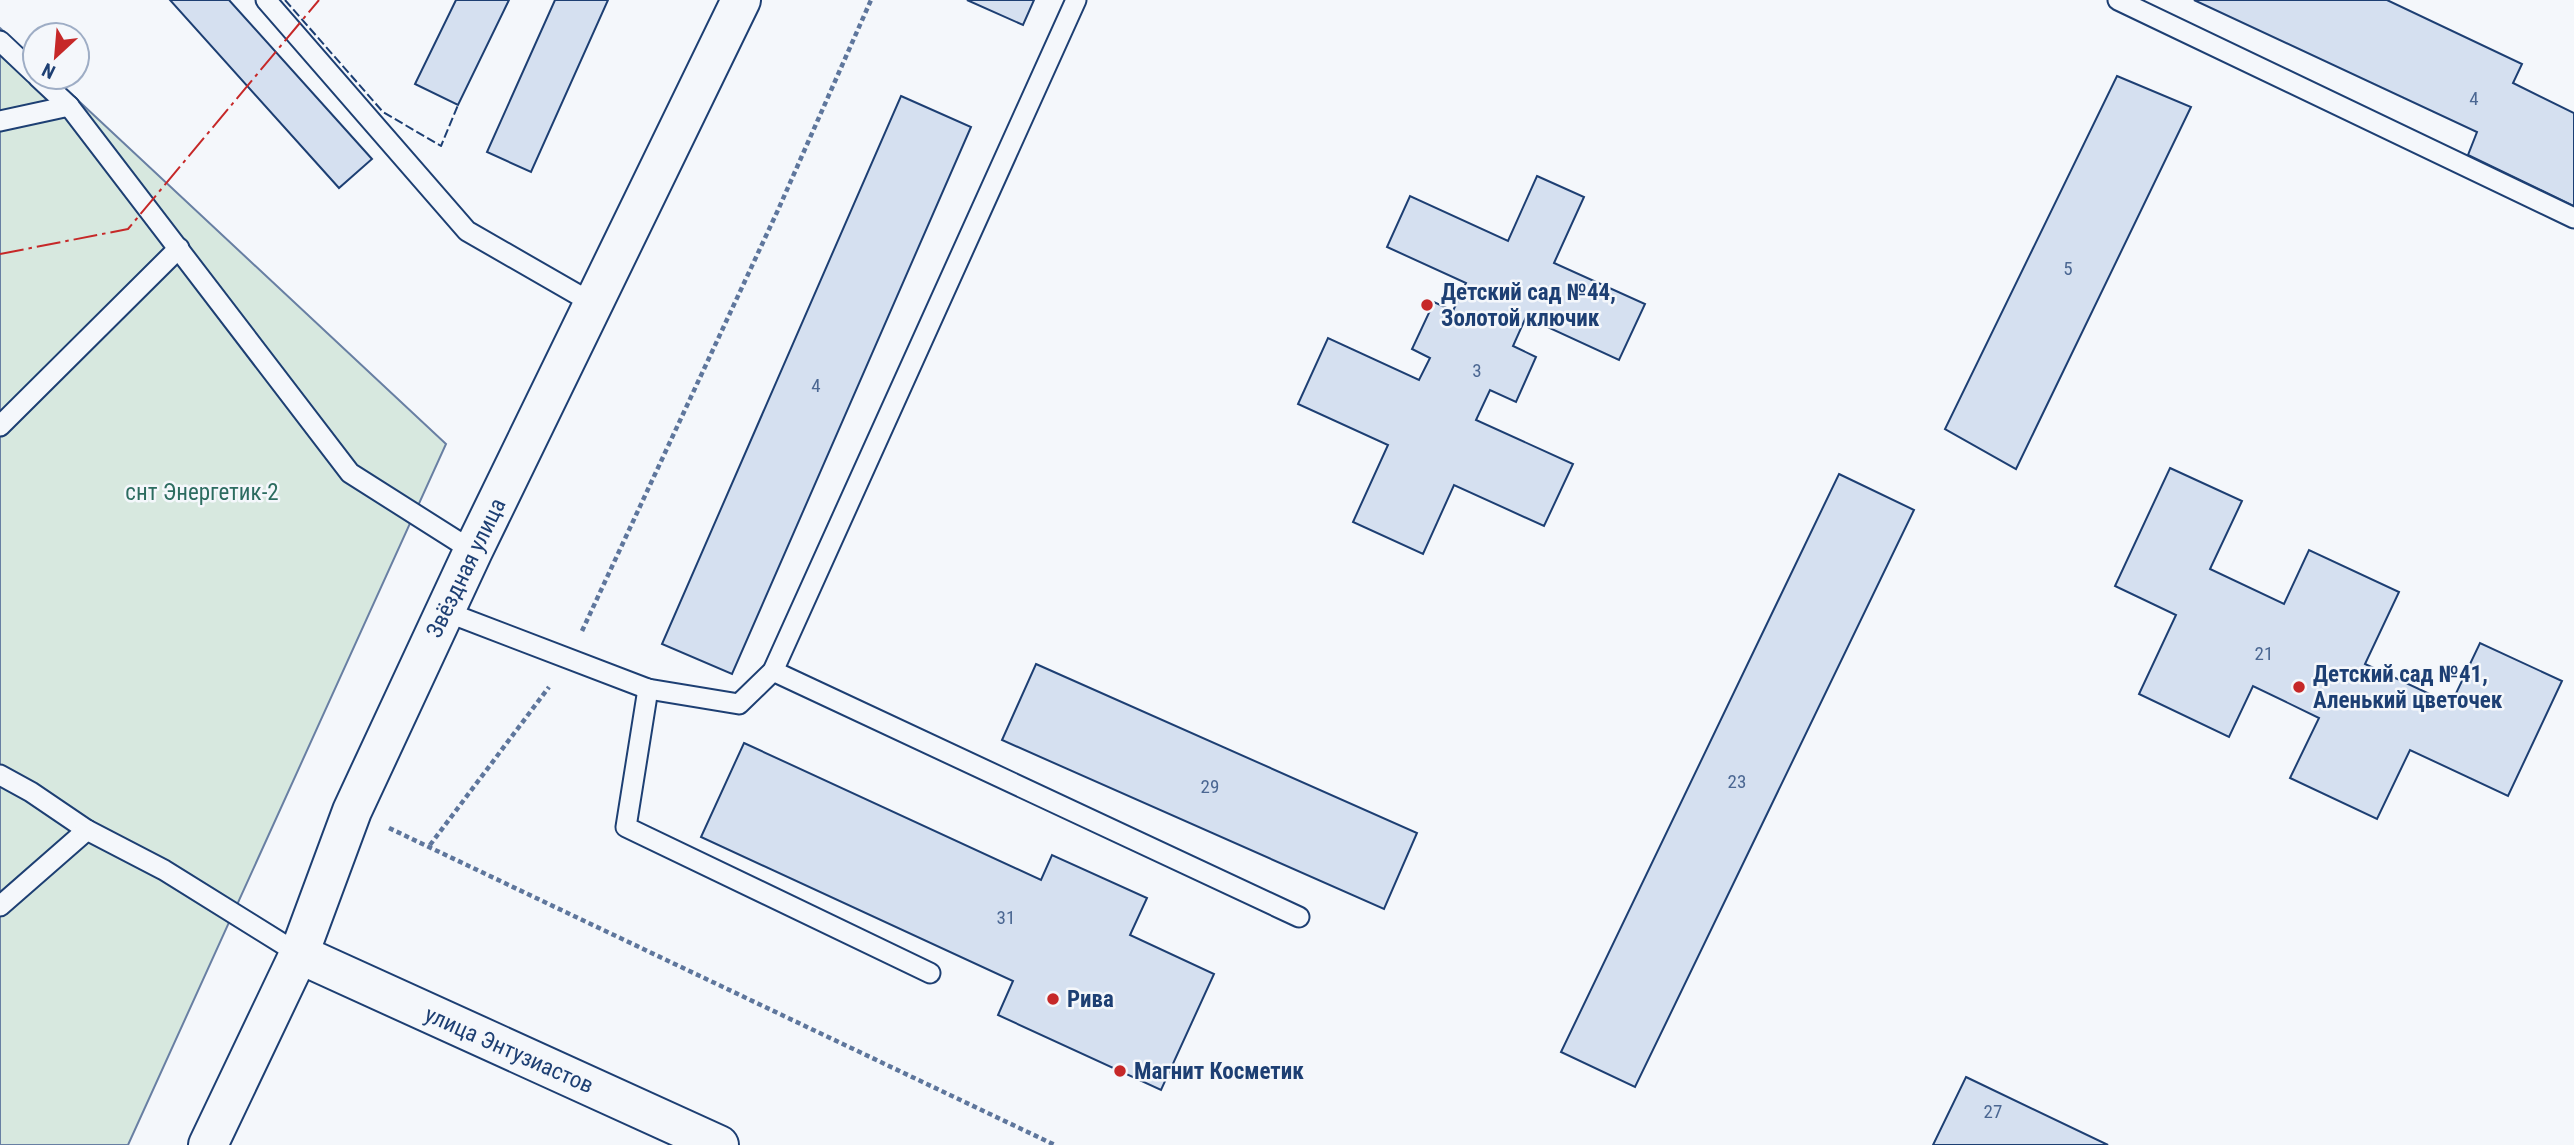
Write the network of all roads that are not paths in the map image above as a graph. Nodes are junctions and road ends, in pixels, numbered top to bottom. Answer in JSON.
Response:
{"nodes":[{"id":1,"x":266,"y":0,"type":"edge"},
{"id":2,"x":741,"y":0,"type":"edge"},
{"id":3,"x":1076,"y":0,"type":"edge"},
{"id":4,"x":2118,"y":0,"type":"edge"},
{"id":5,"x":0,"y":41,"type":"edge"},
{"id":6,"x":21,"y":60,"type":"edge"},
{"id":7,"x":54,"y":91,"type":"edge"},
{"id":8,"x":69,"y":106,"type":"junction"},
{"id":9,"x":0,"y":121,"type":"edge"},
{"id":10,"x":2574,"y":218,"type":"edge"},
{"id":11,"x":178,"y":248,"type":"junction"},
{"id":12,"x":594,"y":304,"type":"junction"},
{"id":13,"x":0,"y":426,"type":"edge"},
{"id":14,"x":473,"y":551,"type":"junction"},
{"id":15,"x":444,"y":611,"type":"junction"},
{"id":16,"x":773,"y":671,"type":"junction"},
{"id":17,"x":648,"y":689,"type":"junction"},
{"id":18,"x":0,"y":775,"type":"edge"},
{"id":19,"x":87,"y":830,"type":"junction"},
{"id":20,"x":0,"y":906,"type":"edge"},
{"id":21,"x":1299,"y":916,"type":"dead end"},
{"id":22,"x":299,"y":954,"type":"junction"},
{"id":23,"x":930,"y":973,"type":"dead end"},
{"id":24,"x":208,"y":1145,"type":"edge"},
{"id":25,"x":719,"y":1145,"type":"edge"}],
"edges":[{"from":1,"to":12,"type":"lane"},
{"from":2,"to":12,"type":"street","name":"Звёздная улица"},
{"from":3,"to":16,"type":"lane"},
{"from":4,"to":10,"type":"lane"},
{"from":5,"to":6,"type":"lane"},
{"from":7,"to":8,"type":"lane"},
{"from":8,"to":9,"type":"lane"},
{"from":8,"to":11,"type":"lane"},
{"from":11,"to":13,"type":"lane"},
{"from":11,"to":14,"type":"lane"},
{"from":12,"to":14,"type":"street","name":"Звёздная улица"},
{"from":14,"to":15,"type":"street","name":"Звёздная улица"},
{"from":15,"to":17,"type":"lane"},
{"from":15,"to":22,"type":"street","name":"Звёздная улица"},
{"from":16,"to":17,"type":"lane"},
{"from":16,"to":21,"type":"lane"},
{"from":17,"to":23,"type":"lane"},
{"from":18,"to":19,"type":"lane"},
{"from":19,"to":20,"type":"lane"},
{"from":19,"to":22,"type":"lane"},
{"from":22,"to":24,"type":"street","name":"Звёздная улица"},
{"from":22,"to":25,"type":"street","name":"улица Энтузиастов"}]}
